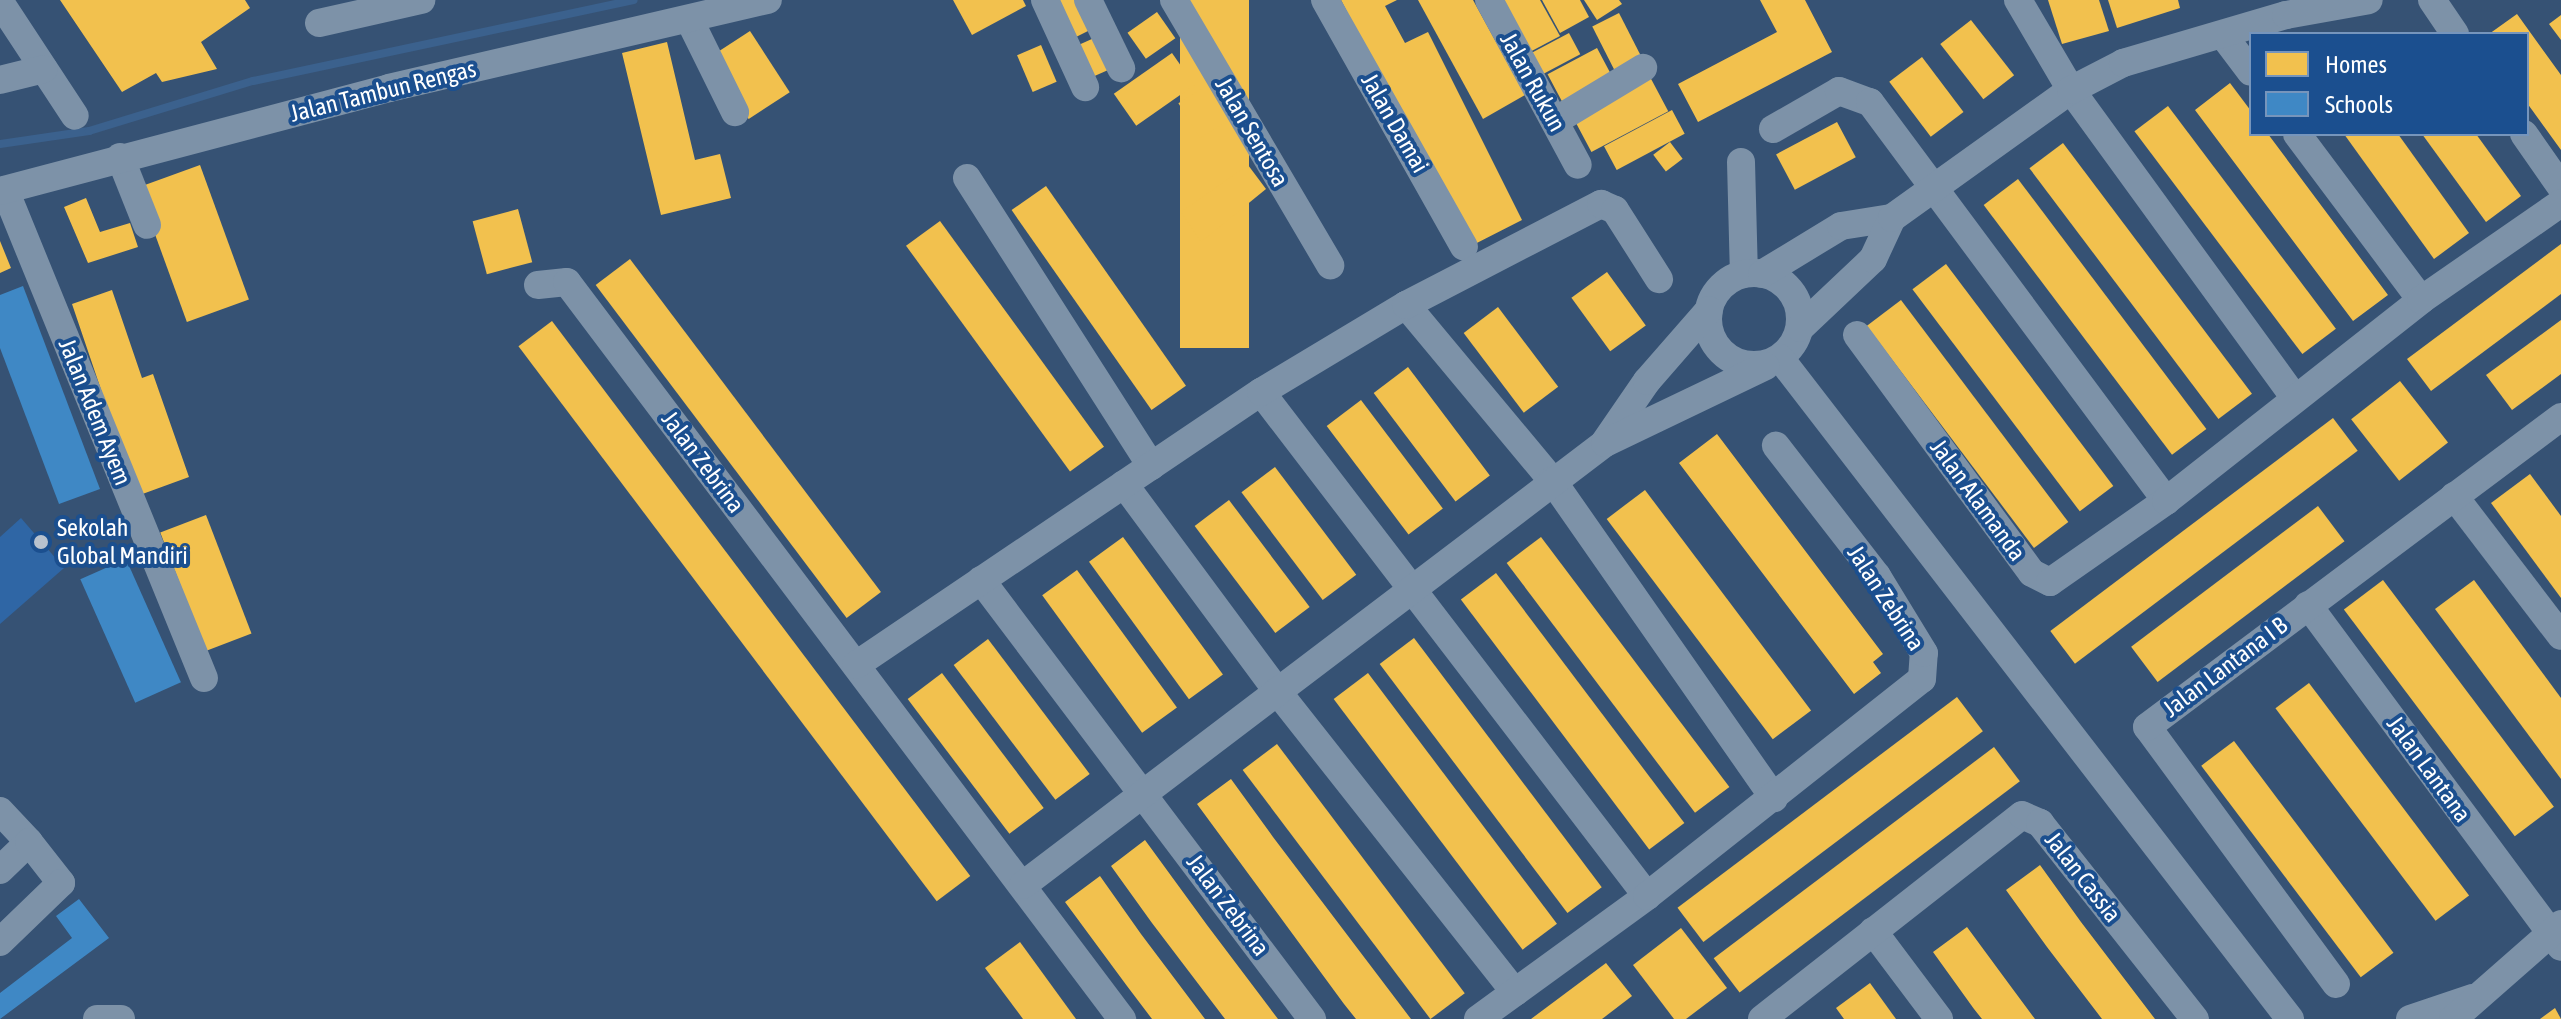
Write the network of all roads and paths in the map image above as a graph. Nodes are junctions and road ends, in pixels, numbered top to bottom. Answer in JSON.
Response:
{"nodes":[{"id":1,"x":421,"y":0,"type":"edge"},
{"id":2,"x":768,"y":0,"type":"edge"},
{"id":3,"x":1045,"y":0,"type":"edge"},
{"id":4,"x":1088,"y":0,"type":"edge"},
{"id":5,"x":1174,"y":0,"type":"edge"},
{"id":6,"x":1325,"y":0,"type":"edge"},
{"id":7,"x":1489,"y":0,"type":"edge"},
{"id":8,"x":2018,"y":0,"type":"edge"},
{"id":9,"x":2369,"y":0,"type":"edge"},
{"id":10,"x":2432,"y":0,"type":"edge"},
{"id":11,"x":0,"y":2,"type":"edge"},
{"id":12,"x":2284,"y":8,"type":"edge"},
{"id":13,"x":689,"y":19,"type":"junction"},
{"id":14,"x":319,"y":23,"type":"dead end"},
{"id":15,"x":2454,"y":32,"type":"edge"},
{"id":16,"x":2223,"y":35,"type":"junction"},
{"id":17,"x":1121,"y":68,"type":"dead end"},
{"id":18,"x":1643,"y":68,"type":"dead end"},
{"id":19,"x":44,"y":69,"type":"junction"},
{"id":20,"x":2249,"y":69,"type":"edge"},
{"id":21,"x":0,"y":80,"type":"edge"},
{"id":22,"x":1085,"y":87,"type":"dead end"},
{"id":23,"x":2071,"y":90,"type":"junction"},
{"id":24,"x":735,"y":112,"type":"dead end"},
{"id":25,"x":75,"y":116,"type":"dead end"},
{"id":26,"x":1555,"y":121,"type":"junction"},
{"id":27,"x":1773,"y":129,"type":"dead end"},
{"id":28,"x":2298,"y":136,"type":"edge"},
{"id":29,"x":2525,"y":136,"type":"edge"},
{"id":30,"x":120,"y":157,"type":"junction"},
{"id":31,"x":1741,"y":162,"type":"dead end"},
{"id":32,"x":1578,"y":165,"type":"dead end"},
{"id":33,"x":967,"y":178,"type":"dead end"},
{"id":34,"x":1934,"y":184,"type":"junction"},
{"id":35,"x":2561,"y":187,"type":"edge"},
{"id":36,"x":2,"y":190,"type":"edge"},
{"id":37,"x":2561,"y":203,"type":"edge"},
{"id":38,"x":1892,"y":218,"type":"junction"},
{"id":39,"x":147,"y":225,"type":"dead end"},
{"id":40,"x":1464,"y":247,"type":"dead end"},
{"id":41,"x":1330,"y":265,"type":"dead end"},
{"id":42,"x":1753,"y":274,"type":"junction"},
{"id":43,"x":1659,"y":279,"type":"dead end"},
{"id":44,"x":538,"y":285,"type":"dead end"},
{"id":45,"x":2421,"y":300,"type":"junction"},
{"id":46,"x":1406,"y":305,"type":"junction"},
{"id":47,"x":1709,"y":310,"type":"junction"},
{"id":48,"x":1800,"y":328,"type":"junction"},
{"id":49,"x":1857,"y":335,"type":"dead end"},
{"id":50,"x":1773,"y":362,"type":"junction"},
{"id":51,"x":1261,"y":392,"type":"junction"},
{"id":52,"x":2294,"y":397,"type":"junction"},
{"id":53,"x":2561,"y":417,"type":"edge"},
{"id":54,"x":1605,"y":443,"type":"junction"},
{"id":55,"x":1776,"y":446,"type":"dead end"},
{"id":56,"x":1151,"y":466,"type":"junction"},
{"id":57,"x":1552,"y":480,"type":"junction"},
{"id":58,"x":1124,"y":484,"type":"junction"},
{"id":59,"x":2454,"y":496,"type":"junction"},
{"id":60,"x":2166,"y":501,"type":"junction"},
{"id":61,"x":981,"y":580,"type":"junction"},
{"id":62,"x":1415,"y":587,"type":"junction"},
{"id":63,"x":2308,"y":605,"type":"junction"},
{"id":64,"x":2561,"y":636,"type":"edge"},
{"id":65,"x":856,"y":665,"type":"junction"},
{"id":66,"x":204,"y":678,"type":"dead end"},
{"id":67,"x":1277,"y":691,"type":"junction"},
{"id":68,"x":1143,"y":791,"type":"junction"},
{"id":69,"x":1774,"y":798,"type":"junction"},
{"id":70,"x":0,"y":811,"type":"edge"},
{"id":71,"x":29,"y":842,"type":"junction"},
{"id":72,"x":0,"y":870,"type":"edge"},
{"id":73,"x":1023,"y":885,"type":"junction"},
{"id":74,"x":1647,"y":896,"type":"junction"},
{"id":75,"x":1873,"y":931,"type":"junction"},
{"id":76,"x":2557,"y":935,"type":"edge"},
{"id":77,"x":0,"y":942,"type":"edge"},
{"id":78,"x":2336,"y":984,"type":"dead end"},
{"id":79,"x":1515,"y":992,"type":"junction"},
{"id":80,"x":2481,"y":995,"type":"junction"},
{"id":81,"x":97,"y":1019,"type":"edge"},
{"id":82,"x":121,"y":1019,"type":"edge"},
{"id":83,"x":1122,"y":1019,"type":"edge"},
{"id":84,"x":1312,"y":1019,"type":"edge"},
{"id":85,"x":1478,"y":1019,"type":"edge"},
{"id":86,"x":1762,"y":1019,"type":"edge"},
{"id":87,"x":1939,"y":1019,"type":"edge"},
{"id":88,"x":2195,"y":1019,"type":"edge"},
{"id":89,"x":2290,"y":1019,"type":"edge"},
{"id":90,"x":2410,"y":1019,"type":"edge"},
{"id":91,"x":2453,"y":1019,"type":"edge"}],
"edges":[{"from":1,"to":14,"type":"street"},
{"from":2,"to":13,"type":"street","name":"Jalan Tambun Rengas"},
{"from":3,"to":22,"type":"street"},
{"from":4,"to":17,"type":"street"},
{"from":5,"to":41,"type":"street","name":"Jalan Sentosa"},
{"from":6,"to":40,"type":"street","name":"Jalan Damai"},
{"from":7,"to":26,"type":"street","name":"Jalan Rukun"},
{"from":8,"to":23,"type":"street"},
{"from":9,"to":12,"type":"street"},
{"from":10,"to":15,"type":"street"},
{"from":11,"to":19,"type":"street"},
{"from":12,"to":16,"type":"street"},
{"from":13,"to":24,"type":"street"},
{"from":13,"to":30,"type":"street","name":"Jalan Tambun Rengas"},
{"from":16,"to":20,"type":"street"},
{"from":16,"to":23,"type":"street"},
{"from":18,"to":26,"type":"street"},
{"from":19,"to":21,"type":"street"},
{"from":19,"to":25,"type":"street"},
{"from":23,"to":34,"type":"street"},
{"from":23,"to":52,"type":"street"},
{"from":26,"to":32,"type":"street","name":"Jalan Rukun"},
{"from":27,"to":34,"type":"street"},
{"from":28,"to":45,"type":"street"},
{"from":29,"to":35,"type":"street"},
{"from":30,"to":36,"type":"street","name":"Jalan Tambun Rengas"},
{"from":30,"to":39,"type":"street"},
{"from":31,"to":42,"type":"street"},
{"from":33,"to":56,"type":"street"},
{"from":34,"to":38,"type":"street"},
{"from":34,"to":60,"type":"street"},
{"from":36,"to":66,"type":"street","name":"Jalan Adem Ayem"},
{"from":37,"to":45,"type":"street","name":"Jalan Alamanda"},
{"from":38,"to":42,"type":"street"},
{"from":38,"to":48,"type":"street"},
{"from":42,"to":47,"type":"street"},
{"from":42,"to":48,"type":"street"},
{"from":43,"to":46,"type":"street"},
{"from":44,"to":65,"type":"street","name":"Jalan Zebrina"},
{"from":45,"to":52,"type":"street","name":"Jalan Alamanda"},
{"from":46,"to":51,"type":"street"},
{"from":46,"to":57,"type":"street"},
{"from":47,"to":50,"type":"street"},
{"from":47,"to":54,"type":"street"},
{"from":48,"to":50,"type":"street"},
{"from":49,"to":60,"type":"street","name":"Jalan Alamanda"},
{"from":50,"to":54,"type":"street"},
{"from":50,"to":89,"type":"street"},
{"from":51,"to":56,"type":"street"},
{"from":51,"to":62,"type":"street"},
{"from":52,"to":60,"type":"street","name":"Jalan Alamanda"},
{"from":53,"to":59,"type":"street","name":"Jalan Lantana I B"},
{"from":54,"to":57,"type":"street"},
{"from":55,"to":69,"type":"street","name":"Jalan Zebrina"},
{"from":56,"to":58,"type":"street"},
{"from":57,"to":62,"type":"street"},
{"from":57,"to":69,"type":"street"},
{"from":58,"to":61,"type":"street"},
{"from":58,"to":67,"type":"street"},
{"from":59,"to":63,"type":"street","name":"Jalan Lantana I B"},
{"from":59,"to":64,"type":"street"},
{"from":61,"to":65,"type":"street"},
{"from":61,"to":68,"type":"street","name":"Jalan Zebrina"},
{"from":62,"to":67,"type":"street"},
{"from":62,"to":74,"type":"street"},
{"from":63,"to":76,"type":"street","name":"Jalan Lantana"},
{"from":63,"to":78,"type":"street","name":"Jalan Lantana I B"},
{"from":65,"to":73,"type":"street","name":"Jalan Zebrina"},
{"from":67,"to":68,"type":"street"},
{"from":67,"to":79,"type":"street"},
{"from":68,"to":73,"type":"street"},
{"from":68,"to":84,"type":"street","name":"Jalan Zebrina"},
{"from":69,"to":74,"type":"street","name":"Jalan Zebrina"},
{"from":70,"to":71,"type":"street"},
{"from":71,"to":72,"type":"street"},
{"from":71,"to":77,"type":"street"},
{"from":73,"to":83,"type":"street","name":"Jalan Zebrina"},
{"from":74,"to":79,"type":"street","name":"Jalan Zebrina"},
{"from":75,"to":86,"type":"street","name":"Jalan Cassia"},
{"from":75,"to":87,"type":"street"},
{"from":75,"to":88,"type":"street","name":"Jalan Cassia"},
{"from":76,"to":80,"type":"street","name":"Jalan Lantana"},
{"from":79,"to":85,"type":"street","name":"Jalan Zebrina"},
{"from":80,"to":90,"type":"street","name":"Jalan Lantana"},
{"from":80,"to":91,"type":"street","name":"Jalan Lantana"},
{"from":81,"to":82,"type":"street"}]}
